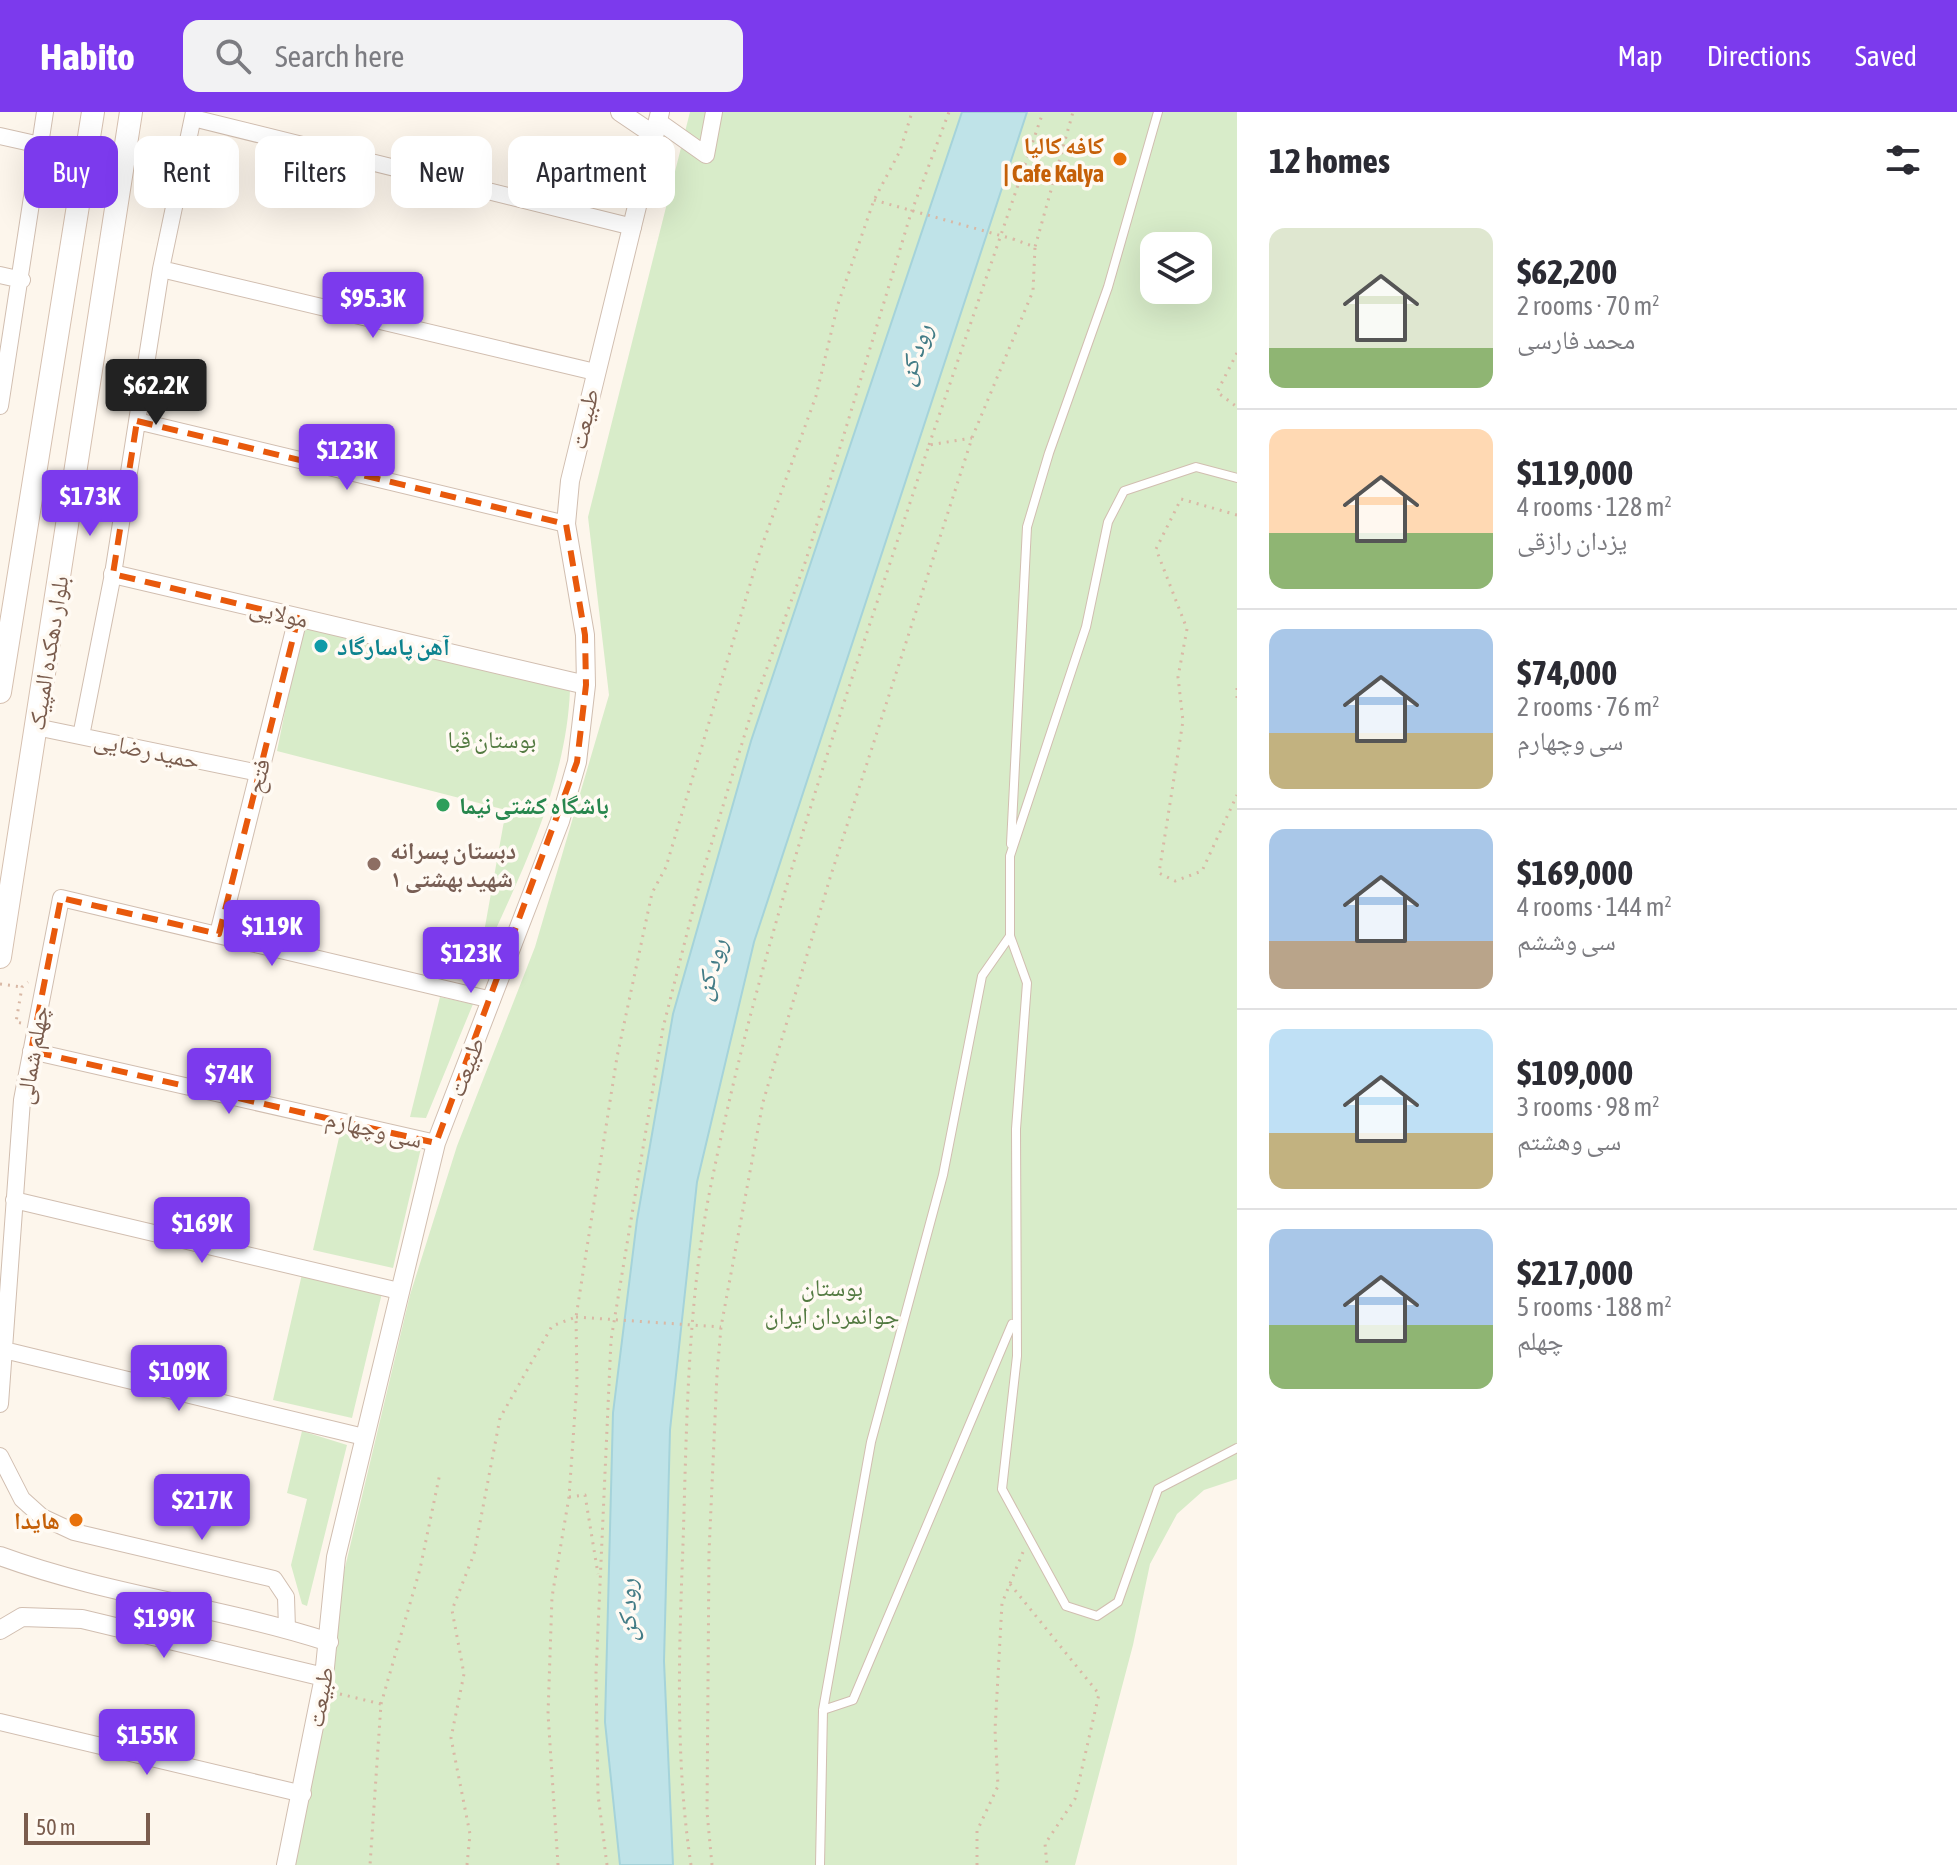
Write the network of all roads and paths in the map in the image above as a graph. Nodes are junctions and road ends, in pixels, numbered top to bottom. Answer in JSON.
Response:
{"nodes":[{"id":1,"x":45,"y":112,"type":"edge"},
{"id":2,"x":93,"y":112,"type":"edge"},
{"id":3,"x":131,"y":112,"type":"edge"},
{"id":4,"x":620,"y":112,"type":"edge"},
{"id":5,"x":714,"y":112,"type":"edge"},
{"id":6,"x":912,"y":112,"type":"edge"},
{"id":7,"x":949,"y":112,"type":"edge"},
{"id":8,"x":1043,"y":112,"type":"edge"},
{"id":9,"x":1073,"y":112,"type":"edge"},
{"id":10,"x":1158,"y":112,"type":"edge"},
{"id":11,"x":194,"y":115,"type":"edge"},
{"id":12,"x":657,"y":123,"type":"edge"},
{"id":13,"x":0,"y":136,"type":"edge"},
{"id":14,"x":41,"y":136,"type":"edge"},
{"id":15,"x":24,"y":141,"type":"edge"},
{"id":16,"x":874,"y":200,"type":"junction"},
{"id":17,"x":32,"y":208,"type":"edge"},
{"id":18,"x":633,"y":227,"type":"junction"},
{"id":19,"x":1035,"y":247,"type":"junction"},
{"id":20,"x":161,"y":269,"type":"junction"},
{"id":21,"x":0,"y":275,"type":"edge"},
{"id":22,"x":22,"y":280,"type":"junction"},
{"id":23,"x":1237,"y":353,"type":"edge"},
{"id":24,"x":595,"y":372,"type":"junction"},
{"id":25,"x":0,"y":406,"type":"edge"},
{"id":26,"x":1237,"y":407,"type":"edge"},
{"id":27,"x":137,"y":421,"type":"junction"},
{"id":28,"x":972,"y":438,"type":"junction"},
{"id":29,"x":929,"y":445,"type":"junction"},
{"id":30,"x":1237,"y":478,"type":"edge"},
{"id":31,"x":1237,"y":515,"type":"edge"},
{"id":32,"x":566,"y":524,"type":"junction"},
{"id":33,"x":113,"y":574,"type":"junction"},
{"id":34,"x":298,"y":618,"type":"junction"},
{"id":35,"x":3,"y":659,"type":"edge"},
{"id":36,"x":586,"y":685,"type":"junction"},
{"id":37,"x":1237,"y":688,"type":"edge"},
{"id":38,"x":0,"y":692,"type":"edge"},
{"id":39,"x":1237,"y":700,"type":"edge"},
{"id":40,"x":36,"y":727,"type":"junction"},
{"id":41,"x":81,"y":736,"type":"junction"},
{"id":42,"x":259,"y":773,"type":"junction"},
{"id":43,"x":1237,"y":795,"type":"edge"},
{"id":44,"x":1010,"y":856,"type":"junction"},
{"id":45,"x":219,"y":934,"type":"junction"},
{"id":46,"x":1010,"y":936,"type":"junction"},
{"id":47,"x":0,"y":957,"type":"edge"},
{"id":48,"x":0,"y":984,"type":"edge"},
{"id":49,"x":492,"y":1000,"type":"junction"},
{"id":50,"x":16,"y":1022,"type":"dead end"},
{"id":51,"x":31,"y":1051,"type":"junction"},
{"id":52,"x":436,"y":1143,"type":"junction"},
{"id":53,"x":14,"y":1200,"type":"junction"},
{"id":54,"x":399,"y":1291,"type":"junction"},
{"id":55,"x":576,"y":1317,"type":"junction"},
{"id":56,"x":1014,"y":1320,"type":"junction"},
{"id":57,"x":721,"y":1327,"type":"junction"},
{"id":58,"x":4,"y":1350,"type":"junction"},
{"id":59,"x":0,"y":1404,"type":"edge"},
{"id":60,"x":364,"y":1437,"type":"junction"},
{"id":61,"x":1237,"y":1448,"type":"edge"},
{"id":62,"x":0,"y":1456,"type":"edge"},
{"id":63,"x":440,"y":1473,"type":"dead end"},
{"id":64,"x":569,"y":1497,"type":"junction"},
{"id":65,"x":1029,"y":1537,"type":"junction"},
{"id":66,"x":0,"y":1556,"type":"edge"},
{"id":67,"x":599,"y":1580,"type":"junction"},
{"id":68,"x":1010,"y":1584,"type":"junction"},
{"id":69,"x":287,"y":1629,"type":"junction"},
{"id":70,"x":0,"y":1630,"type":"edge"},
{"id":71,"x":329,"y":1642,"type":"junction"},
{"id":72,"x":323,"y":1683,"type":"junction"},
{"id":73,"x":381,"y":1704,"type":"junction"},
{"id":74,"x":823,"y":1710,"type":"junction"},
{"id":75,"x":0,"y":1722,"type":"edge"},
{"id":76,"x":303,"y":1794,"type":"junction"},
{"id":77,"x":286,"y":1865,"type":"edge"},
{"id":78,"x":370,"y":1865,"type":"edge"},
{"id":79,"x":467,"y":1865,"type":"edge"},
{"id":80,"x":558,"y":1865,"type":"edge"},
{"id":81,"x":607,"y":1865,"type":"edge"},
{"id":82,"x":691,"y":1865,"type":"edge"},
{"id":83,"x":712,"y":1865,"type":"edge"},
{"id":84,"x":820,"y":1865,"type":"edge"},
{"id":85,"x":977,"y":1865,"type":"edge"},
{"id":86,"x":1047,"y":1865,"type":"edge"}],
"edges":[{"from":1,"to":14,"type":"street"},
{"from":2,"to":35,"type":"main road","name":"بلوار دهکده المپیک"},
{"from":3,"to":40,"type":"main road","name":"بلوار دهکده المپیک"},
{"from":4,"to":12,"type":"street"},
{"from":5,"to":12,"type":"street"},
{"from":6,"to":16,"type":"path"},
{"from":7,"to":67,"type":"path"},
{"from":8,"to":29,"type":"path"},
{"from":9,"to":19,"type":"path"},
{"from":10,"to":44,"type":"lane"},
{"from":11,"to":18,"type":"street"},
{"from":11,"to":20,"type":"street"},
{"from":12,"to":18,"type":"street","name":"طبیعت"},
{"from":13,"to":15,"type":"street"},
{"from":16,"to":19,"type":"path","bridge":true},
{"from":16,"to":55,"type":"path"},
{"from":17,"to":22,"type":"street"},
{"from":18,"to":24,"type":"street","name":"طبیعت"},
{"from":19,"to":28,"type":"path"},
{"from":20,"to":24,"type":"street"},
{"from":20,"to":27,"type":"street"},
{"from":21,"to":22,"type":"street"},
{"from":22,"to":25,"type":"street"},
{"from":23,"to":26,"type":"path"},
{"from":24,"to":32,"type":"street","name":"طبیعت"},
{"from":27,"to":32,"type":"street"},
{"from":27,"to":33,"type":"street"},
{"from":28,"to":29,"type":"path"},
{"from":28,"to":57,"type":"path"},
{"from":29,"to":82,"type":"path"},
{"from":30,"to":44,"type":"lane"},
{"from":31,"to":43,"type":"path"},
{"from":32,"to":36,"type":"street","name":"طبیعت"},
{"from":33,"to":34,"type":"street","name":"مولایی"},
{"from":33,"to":41,"type":"street"},
{"from":34,"to":36,"type":"street","name":"مولایی"},
{"from":34,"to":42,"type":"street","name":"فتح"},
{"from":35,"to":38,"type":"main road","name":"بلوار دهکده المپیک"},
{"from":36,"to":49,"type":"street","name":"طبیعت"},
{"from":37,"to":39,"type":"path"},
{"from":40,"to":41,"type":"street","name":"حمید رضایی"},
{"from":40,"to":47,"type":"main road","name":"بلوار دهکده المپیک"},
{"from":41,"to":42,"type":"street","name":"حمید رضایی"},
{"from":42,"to":45,"type":"street","name":"فتح"},
{"from":44,"to":46,"type":"lane"},
{"from":45,"to":49,"type":"street"},
{"from":45,"to":51,"type":"street","name":"چهلم شمالی"},
{"from":46,"to":56,"type":"lane"},
{"from":46,"to":74,"type":"lane"},
{"from":48,"to":50,"type":"path"},
{"from":49,"to":52,"type":"street","name":"طبیعت"},
{"from":51,"to":52,"type":"street","name":"سی وچهارم"},
{"from":51,"to":53,"type":"street","name":"چهلم شمالی"},
{"from":52,"to":54,"type":"street","name":"طبیعت"},
{"from":53,"to":54,"type":"street"},
{"from":53,"to":58,"type":"street","name":"چهلم شمالی"},
{"from":54,"to":60,"type":"street","name":"طبیعت"},
{"from":55,"to":57,"type":"path","bridge":true},
{"from":55,"to":64,"type":"path"},
{"from":55,"to":79,"type":"path"},
{"from":56,"to":65,"type":"lane"},
{"from":56,"to":74,"type":"lane"},
{"from":57,"to":83,"type":"path"},
{"from":58,"to":59,"type":"street","name":"چهلم شمالی"},
{"from":58,"to":60,"type":"street"},
{"from":60,"to":71,"type":"street","name":"طبیعت"},
{"from":61,"to":65,"type":"lane"},
{"from":62,"to":69,"type":"street"},
{"from":63,"to":73,"type":"path"},
{"from":64,"to":67,"type":"path"},
{"from":64,"to":80,"type":"path"},
{"from":65,"to":68,"type":"path"},
{"from":66,"to":69,"type":"street"},
{"from":67,"to":81,"type":"path"},
{"from":68,"to":85,"type":"path"},
{"from":68,"to":86,"type":"path"},
{"from":69,"to":71,"type":"street"},
{"from":70,"to":72,"type":"street"},
{"from":71,"to":72,"type":"street","name":"طبیعت"},
{"from":72,"to":73,"type":"path"},
{"from":72,"to":76,"type":"street","name":"طبیعت"},
{"from":73,"to":78,"type":"path"},
{"from":74,"to":84,"type":"lane"},
{"from":75,"to":76,"type":"street"},
{"from":76,"to":77,"type":"street","name":"طبیعت"}]}
